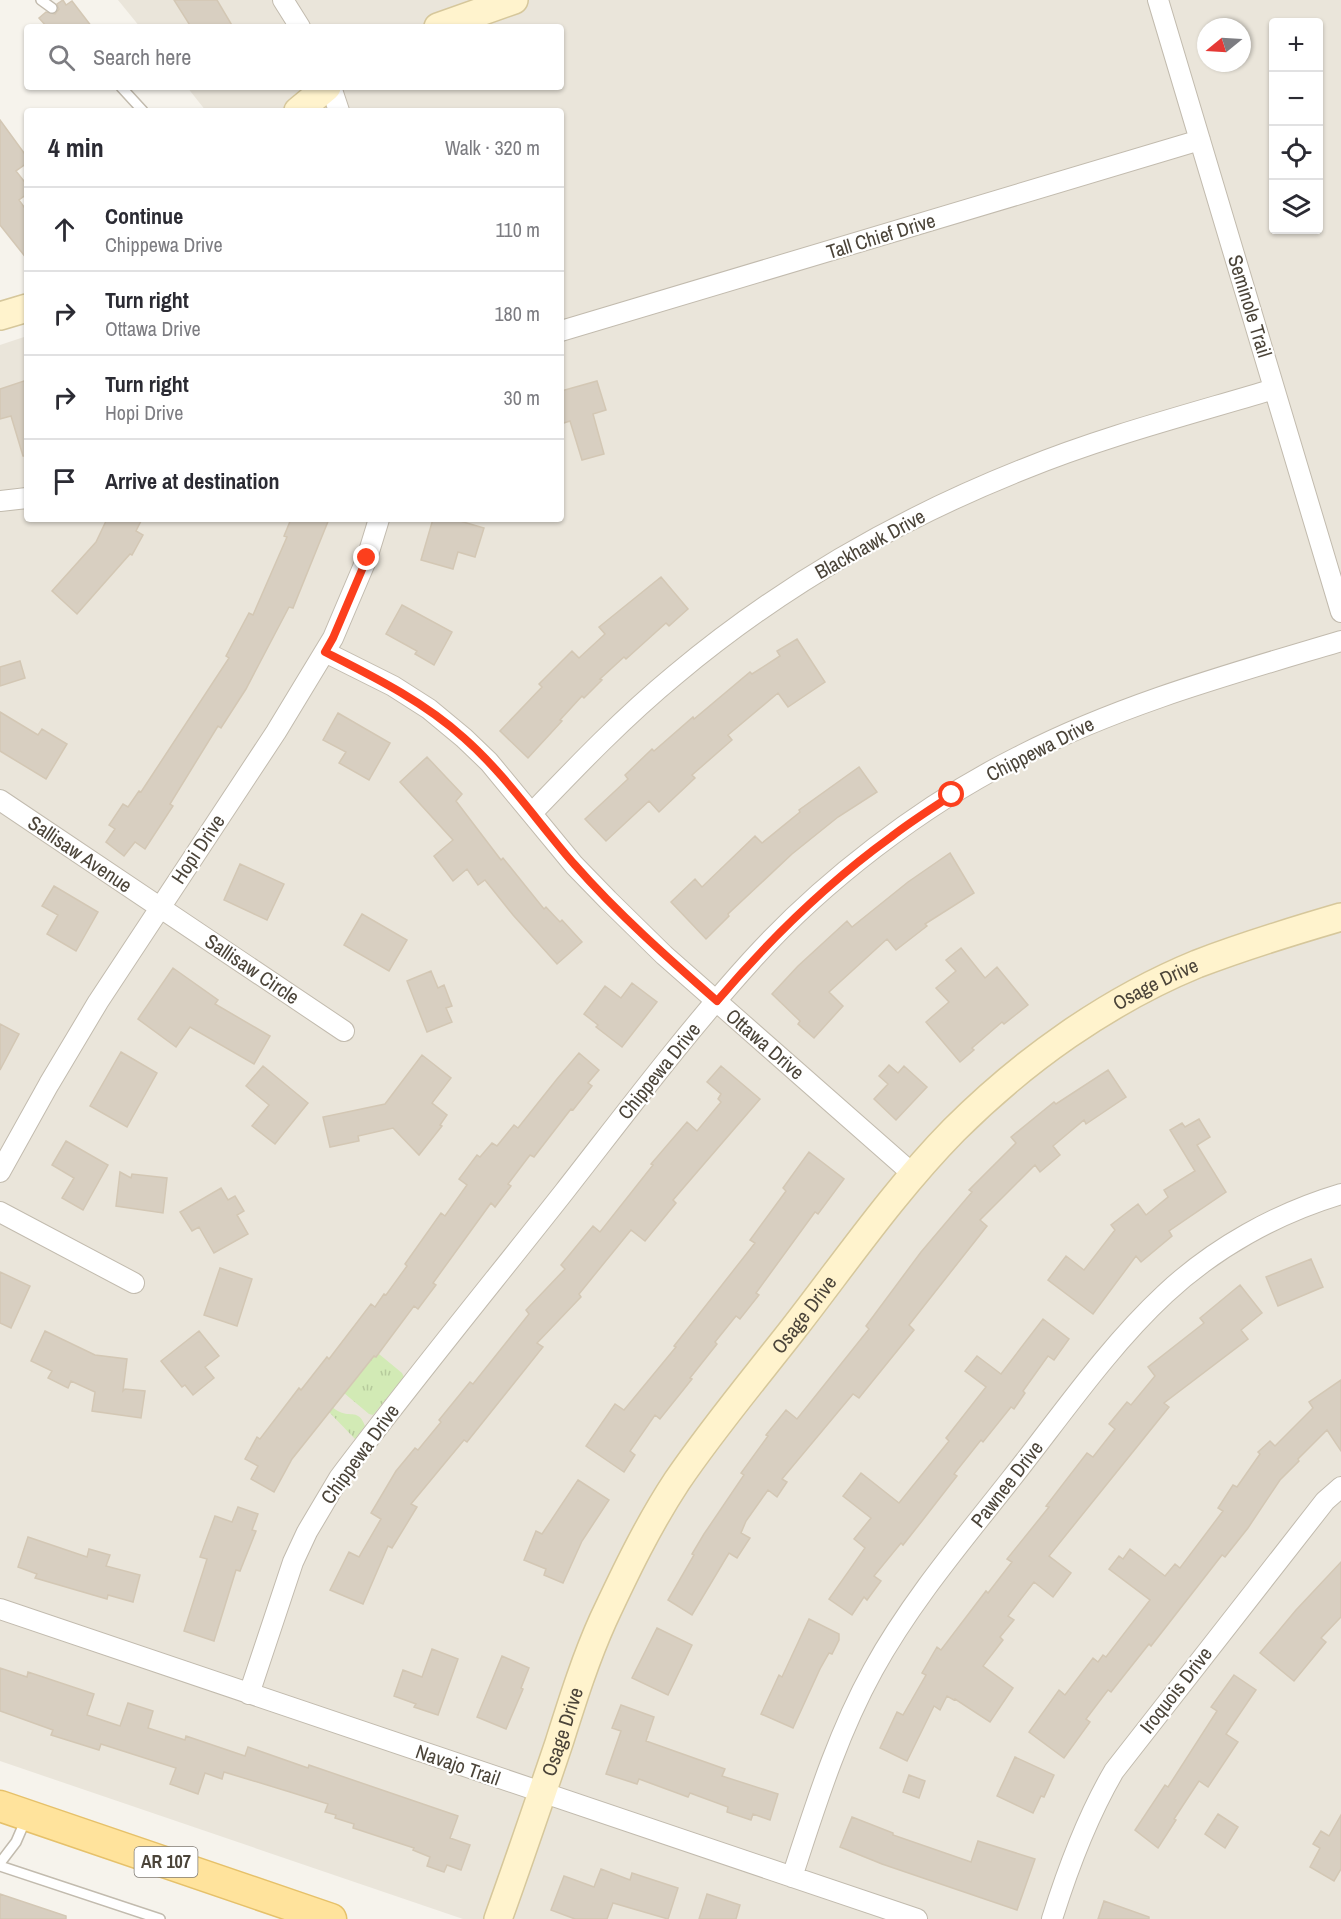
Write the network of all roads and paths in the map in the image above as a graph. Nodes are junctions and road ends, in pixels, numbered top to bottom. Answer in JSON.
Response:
{"nodes":[{"id":1,"x":41,"y":0,"type":"edge"},
{"id":2,"x":283,"y":0,"type":"edge"},
{"id":3,"x":514,"y":0,"type":"edge"},
{"id":4,"x":1158,"y":0,"type":"edge"},
{"id":5,"x":52,"y":8,"type":"dead end"},
{"id":6,"x":298,"y":24,"type":"edge"},
{"id":7,"x":446,"y":24,"type":"edge"},
{"id":8,"x":124,"y":90,"type":"edge"},
{"id":9,"x":325,"y":90,"type":"edge"},
{"id":10,"x":330,"y":90,"type":"edge"},
{"id":11,"x":140,"y":108,"type":"edge"},
{"id":12,"x":302,"y":108,"type":"edge"},
{"id":13,"x":338,"y":108,"type":"edge"},
{"id":14,"x":1200,"y":140,"type":"junction"},
{"id":15,"x":24,"y":309,"type":"edge"},
{"id":16,"x":0,"y":316,"type":"edge"},
{"id":17,"x":564,"y":330,"type":"edge"},
{"id":18,"x":1274,"y":389,"type":"junction"},
{"id":19,"x":24,"y":498,"type":"edge"},
{"id":20,"x":0,"y":501,"type":"edge"},
{"id":21,"x":378,"y":522,"type":"edge"},
{"id":22,"x":1341,"y":612,"type":"edge"},
{"id":23,"x":1341,"y":641,"type":"edge"},
{"id":24,"x":325,"y":652,"type":"junction"},
{"id":25,"x":0,"y":800,"type":"edge"},
{"id":26,"x":532,"y":813,"type":"junction"},
{"id":27,"x":159,"y":907,"type":"junction"},
{"id":28,"x":1341,"y":917,"type":"edge"},
{"id":29,"x":717,"y":1001,"type":"junction"},
{"id":30,"x":344,"y":1031,"type":"dead end"},
{"id":31,"x":0,"y":1172,"type":"edge"},
{"id":32,"x":914,"y":1175,"type":"junction"},
{"id":33,"x":1341,"y":1194,"type":"edge"},
{"id":34,"x":0,"y":1212,"type":"edge"},
{"id":35,"x":134,"y":1283,"type":"dead end"},
{"id":36,"x":1341,"y":1487,"type":"edge"},
{"id":37,"x":0,"y":1609,"type":"edge"},
{"id":38,"x":249,"y":1694,"type":"junction"},
{"id":39,"x":542,"y":1793,"type":"junction"},
{"id":40,"x":14,"y":1811,"type":"edge"},
{"id":41,"x":0,"y":1864,"type":"edge"},
{"id":42,"x":792,"y":1876,"type":"junction"},
{"id":43,"x":316,"y":1916,"type":"edge"},
{"id":44,"x":160,"y":1919,"type":"edge"},
{"id":45,"x":498,"y":1919,"type":"edge"},
{"id":46,"x":917,"y":1919,"type":"edge"},
{"id":47,"x":1052,"y":1919,"type":"edge"}],
"edges":[{"from":1,"to":5,"type":"lane"},
{"from":2,"to":6,"type":"street"},
{"from":3,"to":7,"type":"street"},
{"from":4,"to":14,"type":"street","name":"Seminole Trail"},
{"from":8,"to":11,"type":"lane"},
{"from":9,"to":12,"type":"street"},
{"from":10,"to":13,"type":"street"},
{"from":14,"to":17,"type":"street","name":"Tall Chief Drive"},
{"from":14,"to":18,"type":"street","name":"Seminole Trail"},
{"from":15,"to":16,"type":"street"},
{"from":18,"to":22,"type":"street","name":"Seminole Trail"},
{"from":18,"to":26,"type":"street","name":"Blackhawk Drive"},
{"from":19,"to":20,"type":"street"},
{"from":21,"to":24,"type":"street","name":"Hopi Drive"},
{"from":23,"to":29,"type":"street","name":"Chippewa Drive"},
{"from":24,"to":26,"type":"street","name":"Ottawa Drive"},
{"from":24,"to":27,"type":"street","name":"Hopi Drive"},
{"from":25,"to":27,"type":"street","name":"Sallisaw Avenue"},
{"from":26,"to":29,"type":"street","name":"Ottawa Drive"},
{"from":27,"to":30,"type":"street","name":"Sallisaw Circle"},
{"from":27,"to":31,"type":"street","name":"Hopi Drive"},
{"from":28,"to":32,"type":"street","name":"Osage Drive"},
{"from":29,"to":32,"type":"street","name":"Ottawa Drive"},
{"from":29,"to":38,"type":"street","name":"Chippewa Drive"},
{"from":32,"to":39,"type":"street","name":"Osage Drive"},
{"from":33,"to":42,"type":"street","name":"Pawnee Drive"},
{"from":34,"to":35,"type":"street"},
{"from":36,"to":47,"type":"street","name":"Iroquois Drive"},
{"from":37,"to":38,"type":"street","name":"Navajo Trail"},
{"from":38,"to":39,"type":"street","name":"Navajo Trail"},
{"from":39,"to":42,"type":"street","name":"Navajo Trail"},
{"from":39,"to":45,"type":"street","name":"Osage Drive"},
{"from":40,"to":41,"type":"lane"},
{"from":40,"to":43,"type":"main road","number":"AR 107"},
{"from":41,"to":44,"type":"lane"},
{"from":42,"to":46,"type":"street","name":"Navajo Trail"}]}
